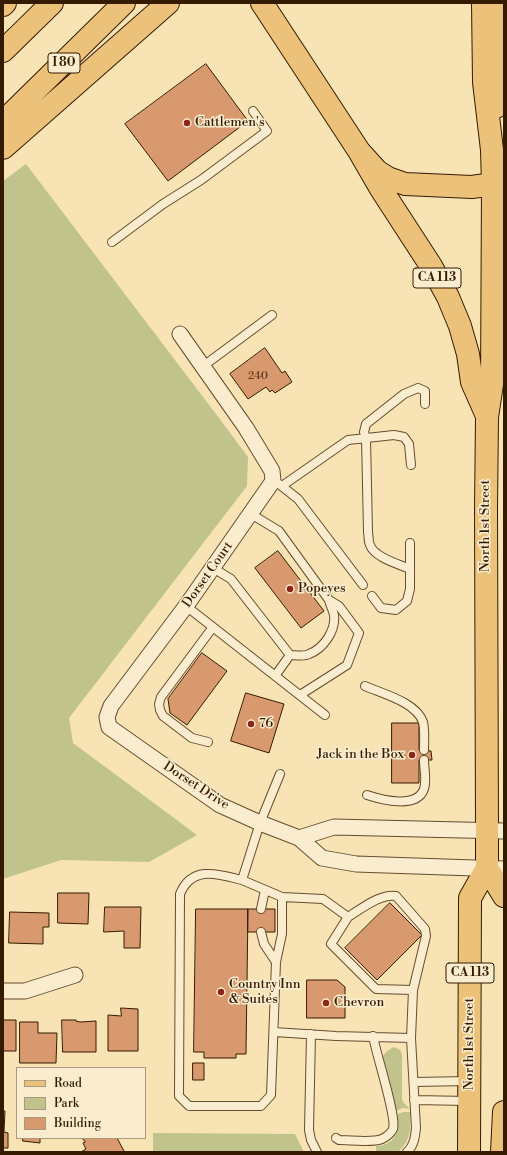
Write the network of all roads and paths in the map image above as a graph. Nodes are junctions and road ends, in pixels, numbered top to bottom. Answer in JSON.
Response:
{"nodes":[{"id":1,"x":52,"y":3,"type":"edge"},
{"id":2,"x":124,"y":3,"type":"edge"},
{"id":3,"x":168,"y":3,"type":"edge"},
{"id":4,"x":262,"y":3,"type":"edge"},
{"id":5,"x":483,"y":3,"type":"edge"},
{"id":6,"x":502,"y":3,"type":"edge"},
{"id":7,"x":3,"y":51,"type":"edge"},
{"id":8,"x":253,"y":111,"type":"dead end"},
{"id":9,"x":3,"y":122,"type":"edge"},
{"id":10,"x":3,"y":148,"type":"edge"},
{"id":11,"x":359,"y":150,"type":"junction"},
{"id":12,"x":492,"y":150,"type":"junction"},
{"id":13,"x":498,"y":184,"type":"edge"},
{"id":14,"x":112,"y":242,"type":"dead end"},
{"id":15,"x":272,"y":315,"type":"dead end"},
{"id":16,"x":180,"y":334,"type":"dead end"},
{"id":17,"x":202,"y":366,"type":"junction"},
{"id":18,"x":425,"y":404,"type":"dead end"},
{"id":19,"x":487,"y":417,"type":"junction"},
{"id":20,"x":366,"y":438,"type":"junction"},
{"id":21,"x":411,"y":465,"type":"dead end"},
{"id":22,"x":278,"y":484,"type":"junction"},
{"id":23,"x":250,"y":514,"type":"junction"},
{"id":24,"x":410,"y":543,"type":"dead end"},
{"id":25,"x":213,"y":568,"type":"junction"},
{"id":26,"x":410,"y":569,"type":"junction"},
{"id":27,"x":363,"y":585,"type":"dead end"},
{"id":28,"x":372,"y":596,"type":"dead end"},
{"id":29,"x":329,"y":600,"type":"junction"},
{"id":30,"x":186,"y":606,"type":"junction"},
{"id":31,"x":213,"y":628,"type":"junction"},
{"id":32,"x":290,"y":655,"type":"junction"},
{"id":33,"x":275,"y":676,"type":"junction"},
{"id":34,"x":365,"y":686,"type":"dead end"},
{"id":35,"x":300,"y":695,"type":"junction"},
{"id":36,"x":325,"y":715,"type":"dead end"},
{"id":37,"x":107,"y":717,"type":"joint"},
{"id":38,"x":208,"y":742,"type":"dead end"},
{"id":39,"x":424,"y":750,"type":"dead end"},
{"id":40,"x":424,"y":760,"type":"dead end"},
{"id":41,"x":280,"y":774,"type":"dead end"},
{"id":42,"x":367,"y":795,"type":"dead end"},
{"id":43,"x":260,"y":823,"type":"junction"},
{"id":44,"x":495,"y":831,"type":"edge"},
{"id":45,"x":299,"y":838,"type":"junction"},
{"id":46,"x":496,"y":869,"type":"edge"},
{"id":47,"x":242,"y":880,"type":"junction"},
{"id":48,"x":265,"y":890,"type":"junction"},
{"id":49,"x":504,"y":896,"type":"edge"},
{"id":50,"x":282,"y":897,"type":"junction"},
{"id":51,"x":261,"y":909,"type":"dead end"},
{"id":52,"x":348,"y":917,"type":"junction"},
{"id":53,"x":261,"y":932,"type":"dead end"},
{"id":54,"x":276,"y":962,"type":"junction"},
{"id":55,"x":75,"y":975,"type":"dead end"},
{"id":56,"x":413,"y":990,"type":"junction"},
{"id":57,"x":3,"y":991,"type":"edge"},
{"id":58,"x":274,"y":1032,"type":"junction"},
{"id":59,"x":311,"y":1034,"type":"junction"},
{"id":60,"x":373,"y":1036,"type":"junction"},
{"id":61,"x":411,"y":1038,"type":"junction"},
{"id":62,"x":414,"y":1082,"type":"junction"},
{"id":63,"x":470,"y":1091,"type":"junction"},
{"id":64,"x":414,"y":1100,"type":"junction"},
{"id":65,"x":504,"y":1112,"type":"edge"},
{"id":66,"x":336,"y":1138,"type":"dead end"},
{"id":67,"x":318,"y":1152,"type":"edge"},
{"id":68,"x":407,"y":1152,"type":"edge"},
{"id":69,"x":469,"y":1152,"type":"edge"},
{"id":70,"x":502,"y":1152,"type":"edge"}],
"edges":[{"from":1,"to":7,"type":"main road"},
{"from":2,"to":9,"type":"main road","number":"I 80"},
{"from":3,"to":10,"type":"main road"},
{"from":4,"to":11,"type":"main road","number":"CA 113"},
{"from":5,"to":12,"type":"main road"},
{"from":6,"to":12,"type":"main road","number":"CA 113"},
{"from":8,"to":14,"type":"lane"},
{"from":11,"to":13,"type":"main road"},
{"from":11,"to":19,"type":"main road","number":"CA 113"},
{"from":12,"to":13,"type":"main road","number":"CA 113"},
{"from":13,"to":19,"type":"main road","name":"North 1st Street","number":"CA 113"},
{"from":15,"to":17,"type":"lane"},
{"from":16,"to":17,"type":"street"},
{"from":17,"to":22,"type":"street"},
{"from":18,"to":20,"type":"lane"},
{"from":19,"to":44,"type":"main road","name":"North 1st Street","number":"CA 113"},
{"from":20,"to":21,"type":"lane"},
{"from":20,"to":22,"type":"lane"},
{"from":20,"to":26,"type":"lane"},
{"from":22,"to":23,"type":"street","name":"Dorset Court"},
{"from":22,"to":27,"type":"lane"},
{"from":23,"to":25,"type":"street","name":"Dorset Court"},
{"from":23,"to":29,"type":"lane"},
{"from":24,"to":26,"type":"lane"},
{"from":25,"to":30,"type":"street","name":"Dorset Court"},
{"from":25,"to":32,"type":"lane"},
{"from":26,"to":28,"type":"lane"},
{"from":29,"to":32,"type":"lane"},
{"from":29,"to":35,"type":"lane"},
{"from":30,"to":31,"type":"lane"},
{"from":30,"to":37,"type":"street","name":"Dorset Court"},
{"from":31,"to":33,"type":"lane"},
{"from":31,"to":38,"type":"lane"},
{"from":32,"to":33,"type":"lane"},
{"from":33,"to":35,"type":"lane"},
{"from":34,"to":39,"type":"lane"},
{"from":35,"to":36,"type":"lane"},
{"from":37,"to":43,"type":"street","name":"Dorset Drive"},
{"from":40,"to":42,"type":"lane"},
{"from":41,"to":43,"type":"lane"},
{"from":43,"to":45,"type":"street","name":"Dorset Drive"},
{"from":43,"to":47,"type":"lane"},
{"from":44,"to":45,"type":"street"},
{"from":44,"to":46,"type":"main road","name":"North 1st Street","number":"CA 113"},
{"from":45,"to":46,"type":"street","name":"Dorset Drive"},
{"from":46,"to":49,"type":"main road"},
{"from":46,"to":63,"type":"main road","name":"North 1st Street","number":"CA 113"},
{"from":47,"to":48,"type":"lane"},
{"from":47,"to":58,"type":"lane"},
{"from":48,"to":50,"type":"lane"},
{"from":48,"to":51,"type":"lane"},
{"from":50,"to":52,"type":"lane"},
{"from":50,"to":54,"type":"lane"},
{"from":52,"to":56,"type":"lane"},
{"from":52,"to":56,"type":"lane"},
{"from":53,"to":54,"type":"lane"},
{"from":54,"to":58,"type":"lane"},
{"from":55,"to":57,"type":"street"},
{"from":56,"to":61,"type":"lane"},
{"from":58,"to":59,"type":"lane"},
{"from":59,"to":60,"type":"lane"},
{"from":59,"to":67,"type":"lane"},
{"from":60,"to":61,"type":"lane"},
{"from":60,"to":66,"type":"lane"},
{"from":61,"to":62,"type":"lane"},
{"from":62,"to":63,"type":"lane"},
{"from":62,"to":64,"type":"lane"},
{"from":63,"to":64,"type":"lane"},
{"from":63,"to":69,"type":"main road","name":"North 1st Street","number":"CA 113"},
{"from":64,"to":68,"type":"lane"},
{"from":65,"to":70,"type":"main road"}]}
